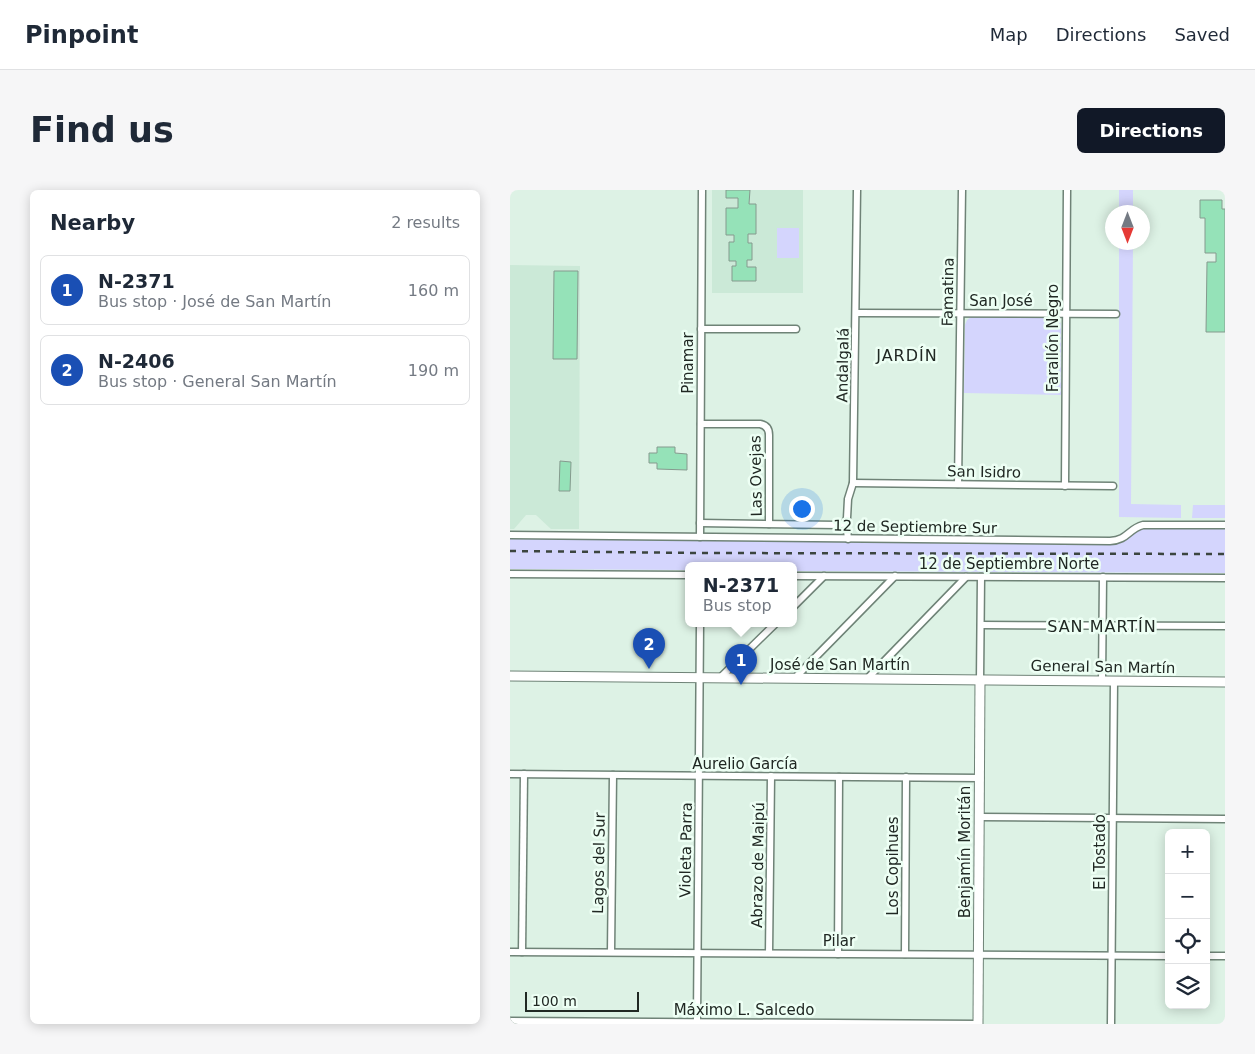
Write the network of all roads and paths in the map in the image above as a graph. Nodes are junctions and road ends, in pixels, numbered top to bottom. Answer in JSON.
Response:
{"nodes":[{"id":1,"x":702,"y":190,"type":"edge"},
{"id":2,"x":857,"y":190,"type":"edge"},
{"id":3,"x":962,"y":190,"type":"edge"},
{"id":4,"x":1067,"y":190,"type":"edge"},
{"id":5,"x":856,"y":313,"type":"junction"},
{"id":6,"x":960,"y":314,"type":"junction"},
{"id":7,"x":1066,"y":314,"type":"junction"},
{"id":8,"x":1116,"y":314,"type":"dead end"},
{"id":9,"x":701,"y":329,"type":"junction"},
{"id":10,"x":796,"y":329,"type":"dead end"},
{"id":11,"x":700,"y":424,"type":"junction"},
{"id":12,"x":854,"y":483,"type":"junction"},
{"id":13,"x":958,"y":484,"type":"junction"},
{"id":14,"x":1065,"y":486,"type":"junction"},
{"id":15,"x":1113,"y":486,"type":"dead end"},
{"id":16,"x":700,"y":523,"type":"junction"},
{"id":17,"x":845,"y":523,"type":"junction"},
{"id":18,"x":769,"y":524,"type":"junction"},
{"id":19,"x":1225,"y":526,"type":"edge"},
{"id":20,"x":510,"y":535,"type":"edge"},
{"id":21,"x":700,"y":537,"type":"junction"},
{"id":22,"x":848,"y":538,"type":"junction"},
{"id":23,"x":510,"y":574,"type":"edge"},
{"id":24,"x":685,"y":575,"type":"edge"},
{"id":25,"x":797,"y":576,"type":"edge"},
{"id":26,"x":824,"y":576,"type":"junction"},
{"id":27,"x":895,"y":576,"type":"junction"},
{"id":28,"x":966,"y":577,"type":"junction"},
{"id":29,"x":981,"y":577,"type":"junction"},
{"id":30,"x":1103,"y":578,"type":"junction"},
{"id":31,"x":1225,"y":578,"type":"edge"},
{"id":32,"x":797,"y":603,"type":"edge"},
{"id":33,"x":981,"y":626,"type":"junction"},
{"id":34,"x":1102,"y":626,"type":"junction"},
{"id":35,"x":1225,"y":626,"type":"edge"},
{"id":36,"x":700,"y":627,"type":"edge"},
{"id":37,"x":772,"y":627,"type":"edge"},
{"id":38,"x":510,"y":676,"type":"edge"},
{"id":39,"x":700,"y":677,"type":"junction"},
{"id":40,"x":720,"y":678,"type":"junction"},
{"id":41,"x":794,"y":678,"type":"junction"},
{"id":42,"x":867,"y":679,"type":"junction"},
{"id":43,"x":980,"y":680,"type":"junction"},
{"id":44,"x":1102,"y":681,"type":"junction"},
{"id":45,"x":1114,"y":681,"type":"junction"},
{"id":46,"x":1225,"y":682,"type":"edge"},
{"id":47,"x":510,"y":774,"type":"edge"},
{"id":48,"x":524,"y":774,"type":"junction"},
{"id":49,"x":613,"y":775,"type":"junction"},
{"id":50,"x":699,"y":776,"type":"junction"},
{"id":51,"x":771,"y":776,"type":"junction"},
{"id":52,"x":839,"y":777,"type":"junction"},
{"id":53,"x":906,"y":777,"type":"junction"},
{"id":54,"x":980,"y":778,"type":"junction"},
{"id":55,"x":980,"y":817,"type":"junction"},
{"id":56,"x":1112,"y":818,"type":"junction"},
{"id":57,"x":1225,"y":819,"type":"edge"},
{"id":58,"x":510,"y":952,"type":"edge"},
{"id":59,"x":522,"y":952,"type":"junction"},
{"id":60,"x":611,"y":952,"type":"junction"},
{"id":61,"x":697,"y":953,"type":"junction"},
{"id":62,"x":770,"y":954,"type":"junction"},
{"id":63,"x":838,"y":954,"type":"junction"},
{"id":64,"x":905,"y":954,"type":"junction"},
{"id":65,"x":978,"y":955,"type":"junction"},
{"id":66,"x":1111,"y":956,"type":"junction"},
{"id":67,"x":1165,"y":956,"type":"edge"},
{"id":68,"x":1210,"y":956,"type":"edge"},
{"id":69,"x":1225,"y":956,"type":"edge"},
{"id":70,"x":510,"y":1021,"type":"edge"},
{"id":71,"x":696,"y":1022,"type":"junction"},
{"id":72,"x":672,"y":1023,"type":"edge"},
{"id":73,"x":722,"y":1023,"type":"edge"},
{"id":74,"x":978,"y":1024,"type":"edge"},
{"id":75,"x":1111,"y":1024,"type":"edge"}],
"edges":[{"from":1,"to":9,"type":"street","name":"Pinamar"},
{"from":2,"to":5,"type":"street","name":"Andalgalá"},
{"from":3,"to":6,"type":"street","name":"Famatina"},
{"from":4,"to":7,"type":"street","name":"Farallón Negro"},
{"from":5,"to":6,"type":"street","name":"San José"},
{"from":5,"to":12,"type":"street","name":"Andalgalá"},
{"from":6,"to":7,"type":"street","name":"San José"},
{"from":6,"to":13,"type":"street","name":"Famatina"},
{"from":7,"to":8,"type":"street","name":"San José"},
{"from":7,"to":14,"type":"street","name":"Farallón Negro"},
{"from":9,"to":10,"type":"street"},
{"from":9,"to":11,"type":"street","name":"Pinamar"},
{"from":11,"to":16,"type":"street","name":"Pinamar"},
{"from":11,"to":18,"type":"street","name":"Las Ovejas"},
{"from":12,"to":13,"type":"street","name":"San Isidro"},
{"from":12,"to":17,"type":"street","name":"Andalgalá"},
{"from":13,"to":14,"type":"street","name":"San Isidro"},
{"from":14,"to":15,"type":"street","name":"San Isidro"},
{"from":16,"to":18,"type":"street"},
{"from":16,"to":21,"type":"street","name":"Pinamar"},
{"from":17,"to":18,"type":"street"},
{"from":17,"to":22,"type":"street","name":"Andalgalá"},
{"from":19,"to":22,"type":"street","name":"12 de Septiembre Sur"},
{"from":20,"to":21,"type":"street","name":"12 de Septiembre Sur"},
{"from":21,"to":22,"type":"street","name":"12 de Septiembre Sur"},
{"from":23,"to":24,"type":"street"},
{"from":25,"to":26,"type":"street","name":"12 de Septiembre Norte"},
{"from":26,"to":27,"type":"street","name":"12 de Septiembre Norte"},
{"from":26,"to":32,"type":"street"},
{"from":27,"to":28,"type":"street","name":"12 de Septiembre Norte"},
{"from":27,"to":41,"type":"street"},
{"from":28,"to":29,"type":"street","name":"12 de Septiembre Norte"},
{"from":28,"to":42,"type":"street"},
{"from":29,"to":30,"type":"street","name":"12 de Septiembre Norte"},
{"from":29,"to":33,"type":"street"},
{"from":30,"to":31,"type":"street","name":"12 de Septiembre Norte"},
{"from":30,"to":34,"type":"street"},
{"from":33,"to":34,"type":"street"},
{"from":33,"to":43,"type":"street"},
{"from":34,"to":35,"type":"street"},
{"from":34,"to":44,"type":"street"},
{"from":36,"to":39,"type":"street"},
{"from":37,"to":40,"type":"street"},
{"from":38,"to":39,"type":"main road"},
{"from":39,"to":40,"type":"main road","name":"José de San Martín"},
{"from":39,"to":50,"type":"street","name":"Violeta Parra"},
{"from":40,"to":41,"type":"main road","name":"José de San Martín"},
{"from":41,"to":42,"type":"main road","name":"José de San Martín"},
{"from":42,"to":43,"type":"main road","name":"José de San Martín"},
{"from":43,"to":44,"type":"main road","name":"General San Martín"},
{"from":43,"to":54,"type":"main road","name":"Benjamín Moritán"},
{"from":44,"to":45,"type":"main road","name":"General San Martín"},
{"from":45,"to":46,"type":"main road","name":"General San Martín"},
{"from":45,"to":56,"type":"street","name":"El Tostado"},
{"from":47,"to":48,"type":"street","name":"Aurelio García"},
{"from":48,"to":49,"type":"street","name":"Aurelio García"},
{"from":48,"to":59,"type":"street"},
{"from":49,"to":50,"type":"street","name":"Aurelio García"},
{"from":49,"to":60,"type":"street","name":"Lagos del Sur"},
{"from":50,"to":51,"type":"street","name":"Aurelio García"},
{"from":50,"to":61,"type":"street","name":"Violeta Parra"},
{"from":51,"to":52,"type":"street","name":"Aurelio García"},
{"from":51,"to":62,"type":"street","name":"Abrazo de Maipú"},
{"from":52,"to":53,"type":"street","name":"Aurelio García"},
{"from":52,"to":63,"type":"street"},
{"from":53,"to":54,"type":"street","name":"Aurelio García"},
{"from":53,"to":64,"type":"street","name":"Los Copihues"},
{"from":54,"to":55,"type":"main road","name":"Benjamín Moritán"},
{"from":55,"to":56,"type":"street"},
{"from":55,"to":65,"type":"main road","name":"Benjamín Moritán"},
{"from":56,"to":57,"type":"street"},
{"from":56,"to":66,"type":"street","name":"El Tostado"},
{"from":58,"to":59,"type":"street","name":"Pilar"},
{"from":59,"to":60,"type":"street","name":"Pilar"},
{"from":60,"to":61,"type":"street","name":"Pilar"},
{"from":61,"to":62,"type":"street","name":"Pilar"},
{"from":61,"to":71,"type":"street","name":"Violeta Parra"},
{"from":62,"to":63,"type":"street","name":"Pilar"},
{"from":63,"to":64,"type":"street","name":"Pilar"},
{"from":64,"to":65,"type":"street","name":"Pilar"},
{"from":65,"to":66,"type":"street","name":"Pilar"},
{"from":65,"to":74,"type":"main road","name":"Benjamín Moritán"},
{"from":66,"to":67,"type":"street","name":"Pilar"},
{"from":66,"to":75,"type":"street","name":"El Tostado"},
{"from":68,"to":69,"type":"street"},
{"from":70,"to":72,"type":"street","name":"Máximo L. Salcedo"},
{"from":71,"to":72,"type":"street","name":"Máximo L. Salcedo"},
{"from":71,"to":73,"type":"street","name":"Máximo L. Salcedo"},
{"from":73,"to":74,"type":"street","name":"Máximo L. Salcedo"}]}
